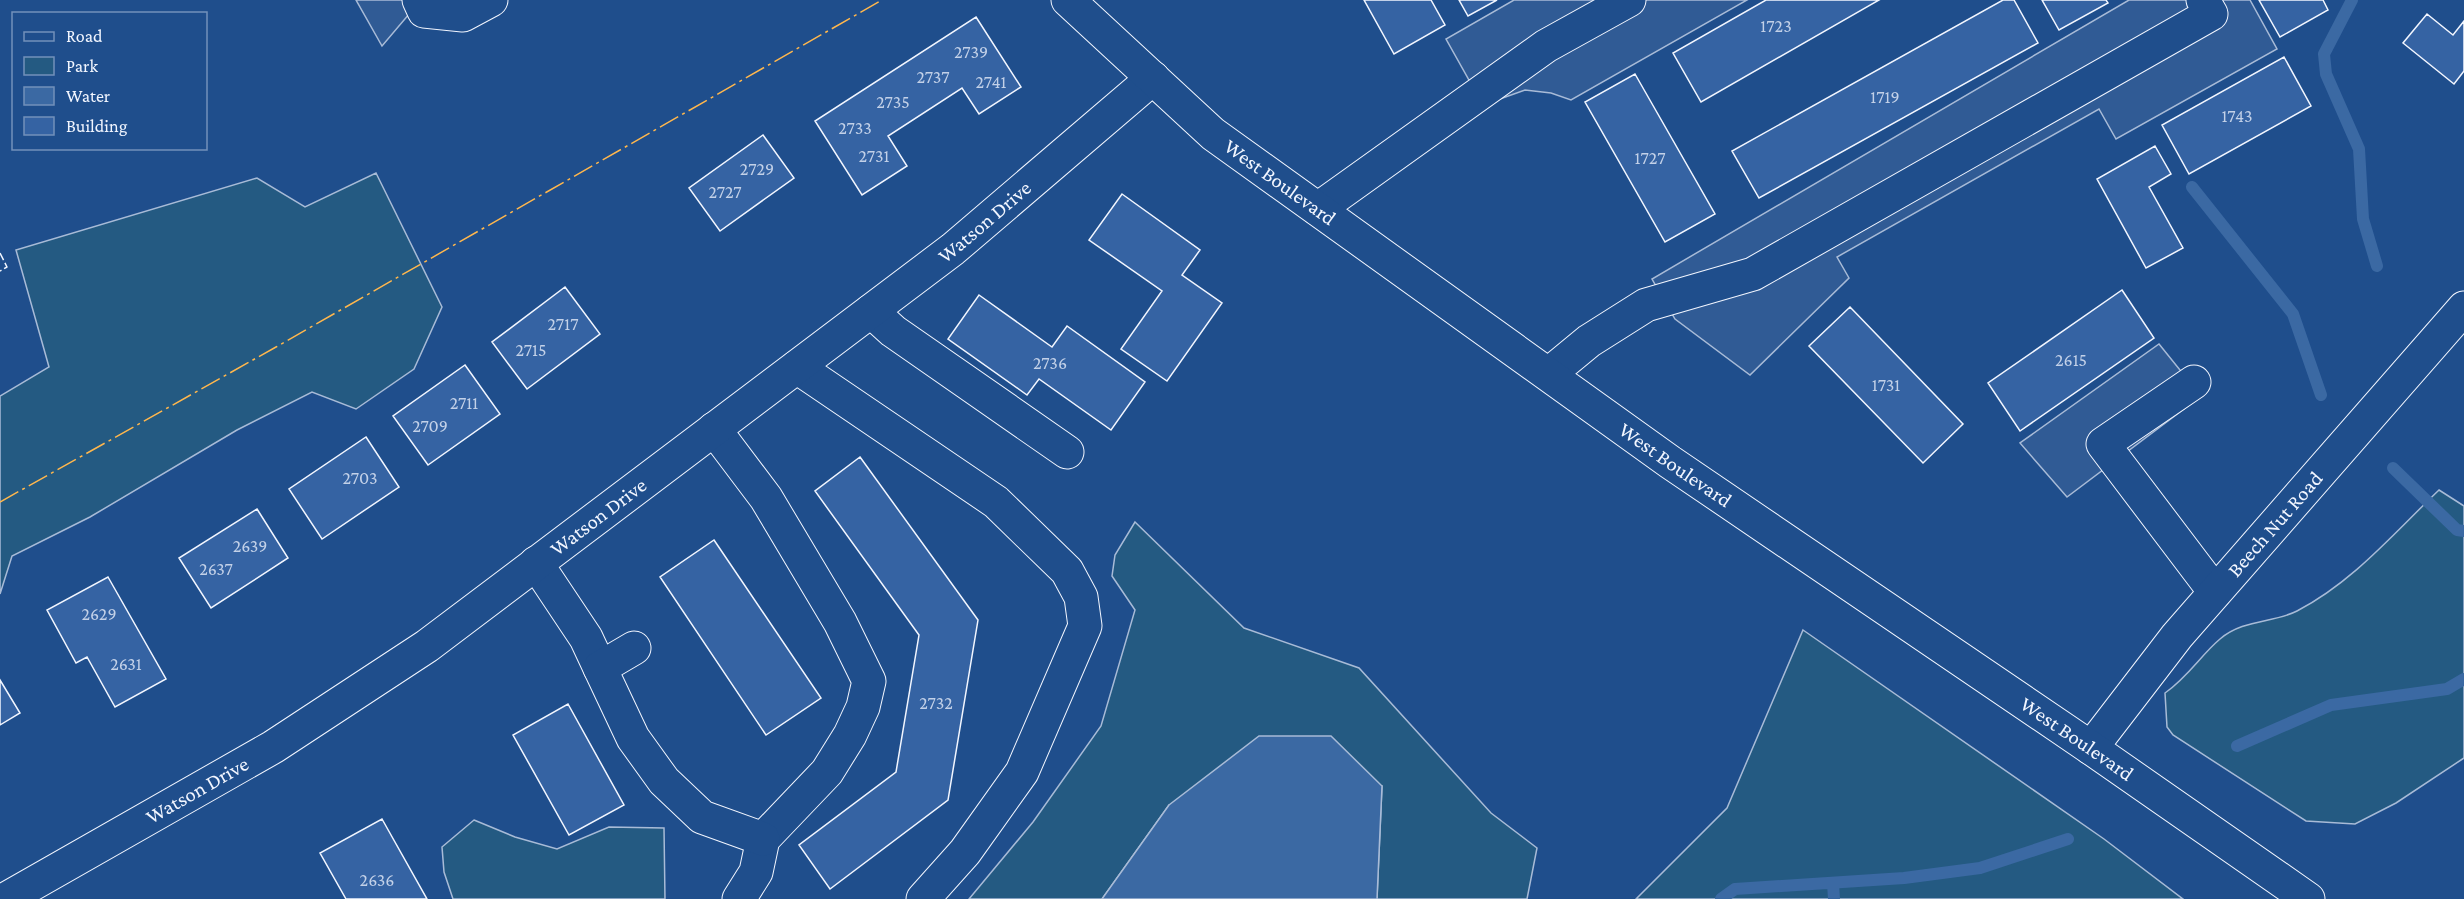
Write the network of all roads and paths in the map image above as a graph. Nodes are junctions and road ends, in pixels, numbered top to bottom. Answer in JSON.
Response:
{"nodes":[{"id":1,"x":419,"y":0,"type":"edge"},
{"id":2,"x":490,"y":0,"type":"edge"},
{"id":3,"x":1068,"y":0,"type":"edge"},
{"id":4,"x":1629,"y":0,"type":"edge"},
{"id":5,"x":2203,"y":0,"type":"edge"},
{"id":6,"x":1153,"y":78,"type":"junction"},
{"id":7,"x":1318,"y":209,"type":"junction"},
{"id":8,"x":2464,"y":308,"type":"edge"},
{"id":9,"x":871,"y":311,"type":"junction"},
{"id":10,"x":797,"y":367,"type":"junction"},
{"id":11,"x":1549,"y":374,"type":"junction"},
{"id":12,"x":2194,"y":382,"type":"dead end"},
{"id":13,"x":714,"y":429,"type":"junction"},
{"id":14,"x":1067,"y":452,"type":"dead end"},
{"id":15,"x":536,"y":563,"type":"junction"},
{"id":16,"x":2215,"y":592,"type":"junction"},
{"id":17,"x":634,"y":648,"type":"dead end"},
{"id":18,"x":600,"y":668,"type":"junction"},
{"id":19,"x":2091,"y":748,"type":"junction"},
{"id":20,"x":764,"y":839,"type":"junction"},
{"id":21,"x":6,"y":899,"type":"edge"},
{"id":22,"x":739,"y":899,"type":"edge"},
{"id":23,"x":922,"y":899,"type":"edge"},
{"id":24,"x":2308,"y":899,"type":"edge"}],
"edges":[{"from":1,"to":2,"type":"street"},
{"from":3,"to":6,"type":"street","name":"West Boulevard"},
{"from":4,"to":7,"type":"street"},
{"from":5,"to":11,"type":"street"},
{"from":6,"to":7,"type":"street","name":"West Boulevard"},
{"from":6,"to":9,"type":"street","name":"Watson Drive"},
{"from":7,"to":11,"type":"street","name":"West Boulevard"},
{"from":8,"to":16,"type":"street","name":"Beech Nut Road"},
{"from":9,"to":10,"type":"street","name":"Watson Drive"},
{"from":9,"to":14,"type":"street"},
{"from":10,"to":13,"type":"street","name":"Watson Drive"},
{"from":10,"to":23,"type":"street"},
{"from":11,"to":19,"type":"street","name":"West Boulevard"},
{"from":12,"to":16,"type":"street"},
{"from":13,"to":15,"type":"street","name":"Watson Drive"},
{"from":13,"to":20,"type":"street"},
{"from":15,"to":18,"type":"street"},
{"from":15,"to":21,"type":"street","name":"Watson Drive"},
{"from":16,"to":19,"type":"street","name":"Beech Nut Road"},
{"from":17,"to":18,"type":"street"},
{"from":18,"to":20,"type":"street"},
{"from":19,"to":24,"type":"street","name":"West Boulevard"},
{"from":20,"to":22,"type":"street"}]}
